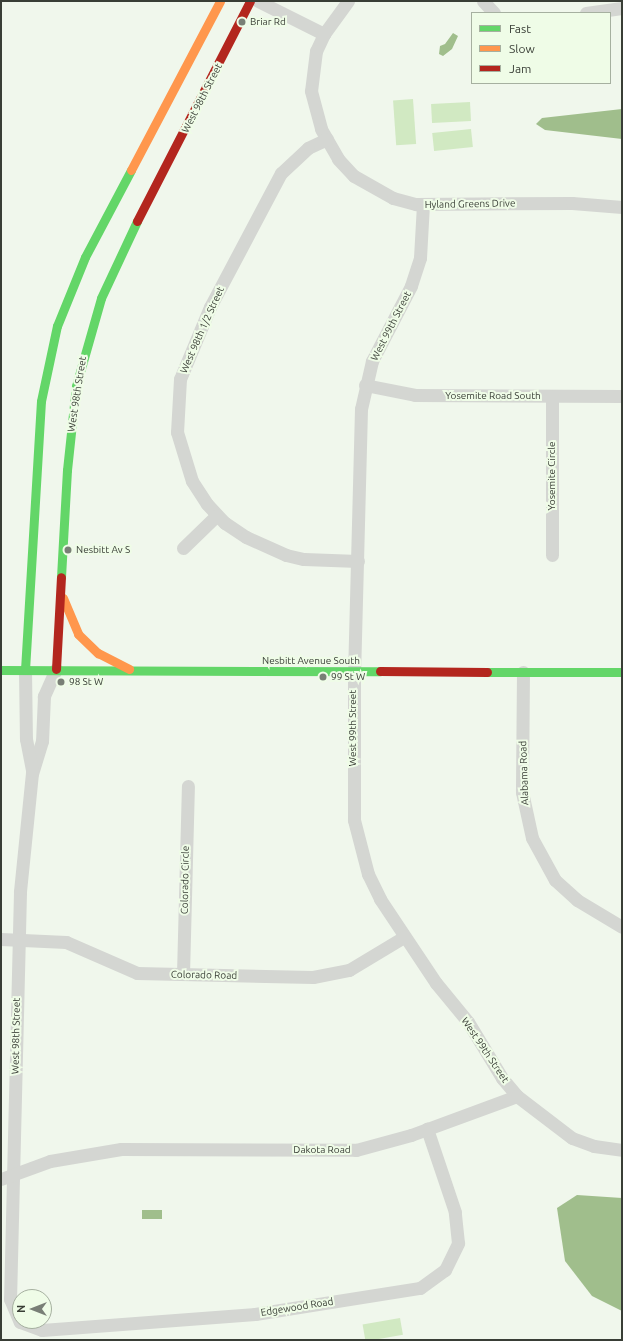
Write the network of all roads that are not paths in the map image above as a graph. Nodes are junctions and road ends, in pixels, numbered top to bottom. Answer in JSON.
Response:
{"nodes":[{"id":1,"x":220,"y":1,"type":"edge"},
{"id":2,"x":250,"y":1,"type":"edge"},
{"id":3,"x":258,"y":1,"type":"edge"},
{"id":4,"x":278,"y":1,"type":"edge"},
{"id":5,"x":348,"y":1,"type":"edge"},
{"id":6,"x":483,"y":1,"type":"edge"},
{"id":7,"x":622,"y":8,"type":"edge"},
{"id":8,"x":493,"y":12,"type":"edge"},
{"id":9,"x":593,"y":12,"type":"edge"},
{"id":10,"x":288,"y":16,"type":"junction"},
{"id":11,"x":324,"y":34,"type":"junction"},
{"id":12,"x":326,"y":139,"type":"junction"},
{"id":13,"x":423,"y":204,"type":"junction"},
{"id":14,"x":622,"y":207,"type":"edge"},
{"id":15,"x":365,"y":385,"type":"junction"},
{"id":16,"x":552,"y":396,"type":"junction"},
{"id":17,"x":622,"y":396,"type":"edge"},
{"id":18,"x":217,"y":515,"type":"junction"},
{"id":19,"x":183,"y":548,"type":"dead end"},
{"id":20,"x":552,"y":555,"type":"dead end"},
{"id":21,"x":358,"y":561,"type":"junction"},
{"id":22,"x":61,"y":594,"type":"junction"},
{"id":23,"x":56,"y":669,"type":"junction"},
{"id":24,"x":1,"y":670,"type":"edge"},
{"id":25,"x":25,"y":670,"type":"junction"},
{"id":26,"x":132,"y":670,"type":"junction"},
{"id":27,"x":354,"y":672,"type":"junction"},
{"id":28,"x":523,"y":672,"type":"junction"},
{"id":29,"x":622,"y":672,"type":"edge"},
{"id":30,"x":32,"y":773,"type":"junction"},
{"id":31,"x":188,"y":786,"type":"dead end"},
{"id":32,"x":622,"y":928,"type":"edge"},
{"id":33,"x":404,"y":937,"type":"junction"},
{"id":34,"x":1,"y":939,"type":"edge"},
{"id":35,"x":19,"y":939,"type":"junction"},
{"id":36,"x":183,"y":974,"type":"junction"},
{"id":37,"x":517,"y":1096,"type":"junction"},
{"id":38,"x":426,"y":1129,"type":"junction"},
{"id":39,"x":622,"y":1150,"type":"edge"},
{"id":40,"x":13,"y":1174,"type":"junction"},
{"id":41,"x":1,"y":1179,"type":"edge"},
{"id":42,"x":10,"y":1299,"type":"joint"}],
"edges":[{"from":1,"to":25,"type":"street","name":"West 98th Street"},
{"from":2,"to":22,"type":"street","name":"West 98th Street"},
{"from":3,"to":10,"type":"street"},
{"from":4,"to":10,"type":"street"},
{"from":5,"to":11,"type":"street","name":"Hyland Greens Drive"},
{"from":6,"to":8,"type":"street"},
{"from":7,"to":9,"type":"street"},
{"from":10,"to":11,"type":"street"},
{"from":11,"to":12,"type":"street","name":"Hyland Greens Drive"},
{"from":12,"to":13,"type":"street","name":"Hyland Greens Drive"},
{"from":12,"to":18,"type":"street","name":"West 98th 1/2 Street"},
{"from":13,"to":14,"type":"street","name":"Hyland Greens Drive"},
{"from":13,"to":15,"type":"street","name":"West 99th Street"},
{"from":15,"to":16,"type":"street","name":"Yosemite Road South"},
{"from":15,"to":21,"type":"street","name":"West 99th Street"},
{"from":16,"to":17,"type":"street","name":"Yosemite Road South"},
{"from":16,"to":20,"type":"street","name":"Yosemite Circle"},
{"from":18,"to":19,"type":"street"},
{"from":18,"to":21,"type":"street","name":"West 98th 1/2 Street"},
{"from":21,"to":27,"type":"street","name":"West 99th Street"},
{"from":22,"to":23,"type":"street","name":"West 98th Street"},
{"from":22,"to":26,"type":"street"},
{"from":23,"to":25,"type":"street","name":"Nesbitt Avenue South"},
{"from":23,"to":26,"type":"street","name":"Nesbitt Avenue South"},
{"from":23,"to":30,"type":"street","name":"West 98th Street"},
{"from":24,"to":25,"type":"street","name":"Nesbitt Avenue South"},
{"from":25,"to":30,"type":"street","name":"West 98th Street"},
{"from":26,"to":27,"type":"street","name":"Nesbitt Avenue South"},
{"from":27,"to":28,"type":"street","name":"Nesbitt Avenue South"},
{"from":27,"to":33,"type":"street","name":"West 99th Street"},
{"from":28,"to":29,"type":"street","name":"Nesbitt Avenue South"},
{"from":28,"to":32,"type":"street","name":"Alabama Road"},
{"from":30,"to":35,"type":"street","name":"West 98th Street"},
{"from":31,"to":36,"type":"street","name":"Colorado Circle"},
{"from":33,"to":36,"type":"street","name":"Colorado Road"},
{"from":33,"to":37,"type":"street","name":"West 99th Street"},
{"from":34,"to":35,"type":"street","name":"Colorado Road"},
{"from":35,"to":36,"type":"street","name":"Colorado Road"},
{"from":35,"to":40,"type":"street","name":"West 98th Street"},
{"from":37,"to":38,"type":"street","name":"Dakota Road"},
{"from":37,"to":39,"type":"street"},
{"from":38,"to":40,"type":"street","name":"Dakota Road"},
{"from":38,"to":42,"type":"street","name":"Edgewood Road"},
{"from":40,"to":41,"type":"street","name":"Dakota Road"},
{"from":40,"to":42,"type":"street","name":"West 98th Street"}]}
